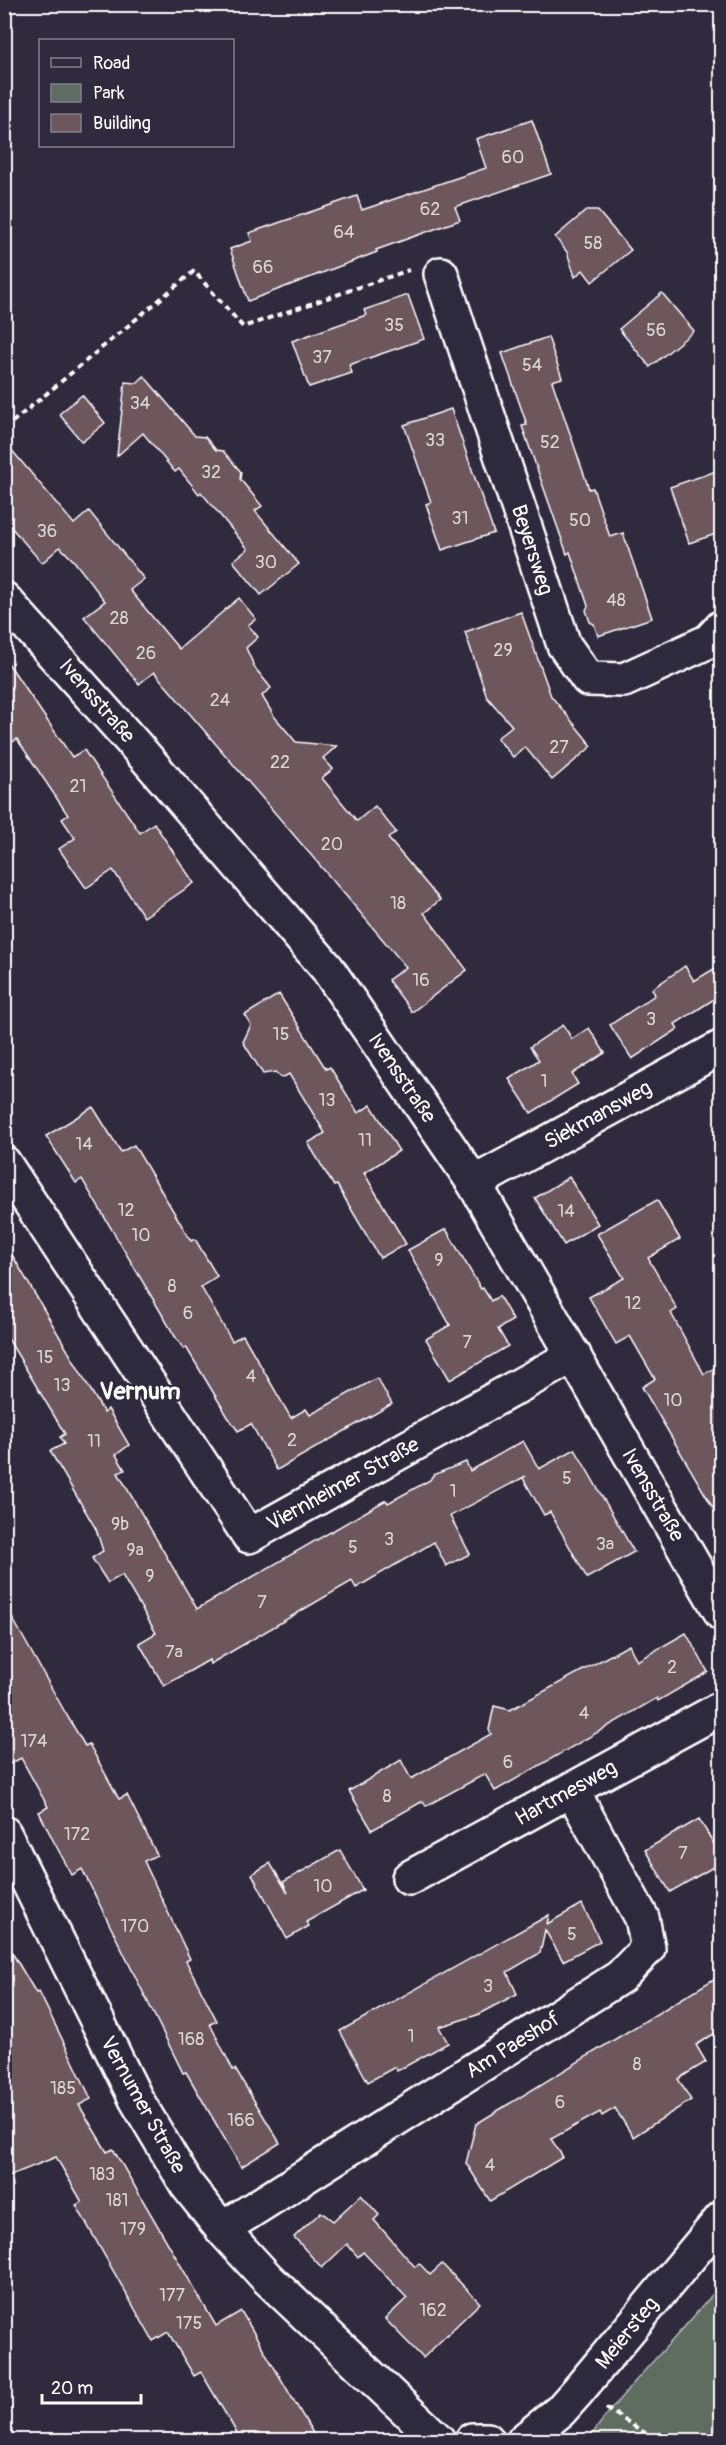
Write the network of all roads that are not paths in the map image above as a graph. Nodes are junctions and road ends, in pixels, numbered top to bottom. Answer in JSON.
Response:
{"nodes":[{"id":1,"x":441,"y":274,"type":"road end"},
{"id":2,"x":4,"y":599,"type":"edge"},
{"id":3,"x":722,"y":627,"type":"edge"},
{"id":4,"x":722,"y":1047,"type":"edge"},
{"id":5,"x":4,"y":1163,"type":"edge"},
{"id":6,"x":474,"y":1183,"type":"junction"},
{"id":7,"x":574,"y":1355,"type":"junction"},
{"id":8,"x":722,"y":1614,"type":"edge"},
{"id":9,"x":722,"y":1708,"type":"edge"},
{"id":10,"x":572,"y":1790,"type":"junction"},
{"id":11,"x":4,"y":1833,"type":"edge"},
{"id":12,"x":410,"y":1878,"type":"dead end"},
{"id":13,"x":722,"y":2218,"type":"edge"},
{"id":14,"x":222,"y":2229,"type":"junction"},
{"id":15,"x":438,"y":2440,"type":"edge"},
{"id":16,"x":472,"y":2440,"type":"edge"},
{"id":17,"x":487,"y":2440,"type":"edge"},
{"id":18,"x":524,"y":2440,"type":"edge"}],
"edges":[{"from":1,"to":3,"type":"street","name":"Beyersweg"},
{"from":2,"to":6,"type":"street","name":"Ivensstraße"},
{"from":4,"to":6,"type":"street","name":"Siekmansweg"},
{"from":5,"to":7,"type":"street","name":"Viernheimer Straße"},
{"from":6,"to":7,"type":"street","name":"Ivensstraße"},
{"from":7,"to":8,"type":"street","name":"Ivensstraße"},
{"from":9,"to":10,"type":"street","name":"Hartmesweg"},
{"from":10,"to":12,"type":"street","name":"Hartmesweg"},
{"from":10,"to":14,"type":"street","name":"Am Paeshof"},
{"from":11,"to":14,"type":"street","name":"Vernumer Straße"},
{"from":13,"to":18,"type":"street","name":"Meiersteg"},
{"from":14,"to":15,"type":"street","name":"Vernumer Straße"},
{"from":16,"to":17,"type":"street"}]}
